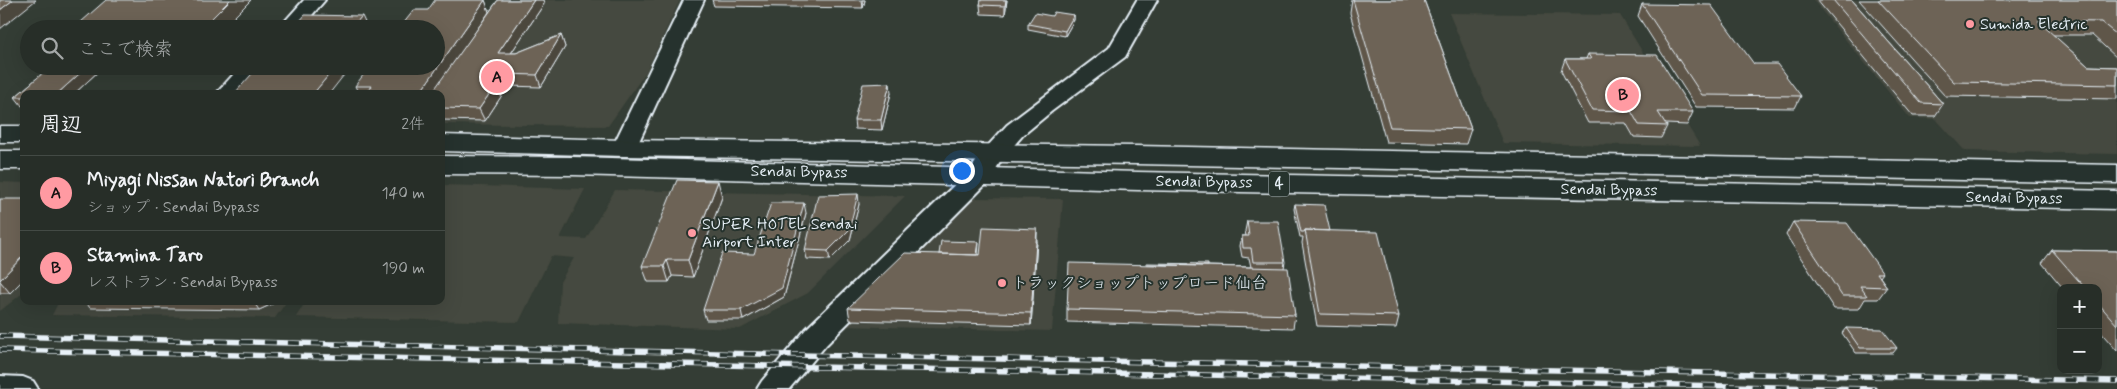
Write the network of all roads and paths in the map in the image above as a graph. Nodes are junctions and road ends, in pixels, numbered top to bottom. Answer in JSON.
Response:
{"nodes":[{"id":1,"x":315,"y":0,"type":"edge"},
{"id":2,"x":694,"y":0,"type":"edge"},
{"id":3,"x":1147,"y":0,"type":"edge"},
{"id":4,"x":296,"y":20,"type":"edge"},
{"id":5,"x":245,"y":75,"type":"edge"},
{"id":6,"x":232,"y":90,"type":"edge"},
{"id":7,"x":0,"y":134,"type":"edge"},
{"id":8,"x":20,"y":134,"type":"edge"},
{"id":9,"x":445,"y":143,"type":"edge"},
{"id":10,"x":624,"y":148,"type":"junction"},
{"id":11,"x":0,"y":160,"type":"edge"},
{"id":12,"x":20,"y":160,"type":"edge"},
{"id":13,"x":445,"y":165,"type":"edge"},
{"id":14,"x":986,"y":165,"type":"junction"},
{"id":15,"x":2117,"y":174,"type":"edge"},
{"id":16,"x":2117,"y":200,"type":"edge"},
{"id":17,"x":0,"y":388,"type":"edge"},
{"id":18,"x":23,"y":389,"type":"edge"},
{"id":19,"x":772,"y":389,"type":"edge"}],
"edges":[{"from":1,"to":4,"type":"street"},
{"from":2,"to":10,"type":"street"},
{"from":3,"to":14,"type":"street"},
{"from":5,"to":6,"type":"street"},
{"from":7,"to":8,"type":"highway"},
{"from":9,"to":10,"type":"highway","name":"Sendai Bypass","number":"4"},
{"from":10,"to":14,"type":"highway","name":"Sendai Bypass","number":"4"},
{"from":11,"to":12,"type":"highway"},
{"from":13,"to":14,"type":"highway","name":"Sendai Bypass","number":"4"},
{"from":14,"to":15,"type":"highway","name":"Sendai Bypass","number":"4"},
{"from":14,"to":16,"type":"highway","name":"Sendai Bypass","number":"4"},
{"from":14,"to":19,"type":"street"},
{"from":17,"to":18,"type":"street"}]}
